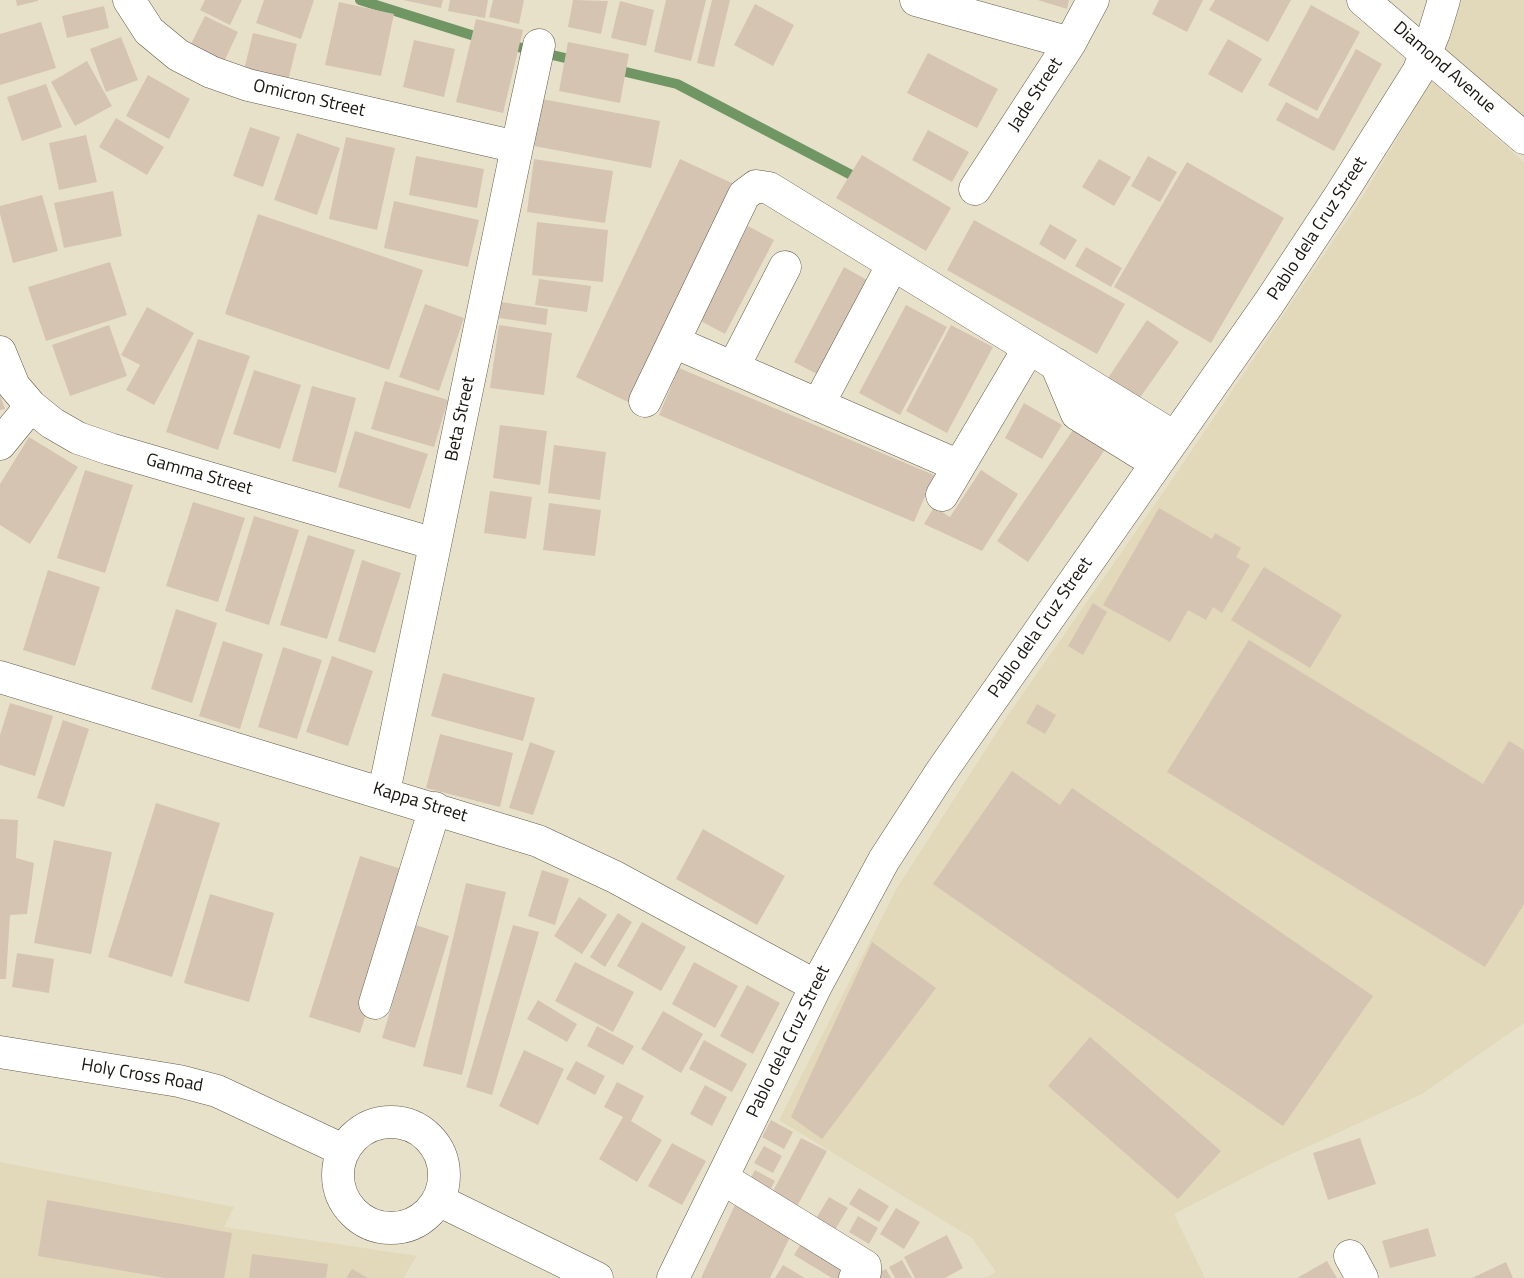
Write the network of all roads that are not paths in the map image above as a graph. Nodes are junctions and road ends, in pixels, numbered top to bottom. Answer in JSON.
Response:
{"nodes":[{"id":1,"x":129,"y":0,"type":"edge"},
{"id":2,"x":916,"y":0,"type":"edge"},
{"id":3,"x":1093,"y":0,"type":"edge"},
{"id":4,"x":1363,"y":0,"type":"edge"},
{"id":5,"x":1444,"y":0,"type":"edge"},
{"id":6,"x":1071,"y":43,"type":"junction"},
{"id":7,"x":539,"y":45,"type":"dead end"},
{"id":8,"x":1426,"y":52,"type":"junction"},
{"id":9,"x":1524,"y":138,"type":"edge"},
{"id":10,"x":517,"y":147,"type":"junction"},
{"id":11,"x":975,"y":189,"type":"dead end"},
{"id":12,"x":893,"y":264,"type":"junction"},
{"id":13,"x":785,"y":267,"type":"dead end"},
{"id":14,"x":674,"y":342,"type":"junction"},
{"id":15,"x":1029,"y":348,"type":"junction"},
{"id":16,"x":0,"y":352,"type":"edge"},
{"id":17,"x":1056,"y":364,"type":"junction"},
{"id":18,"x":734,"y":368,"type":"junction"},
{"id":19,"x":645,"y":401,"type":"dead end"},
{"id":20,"x":818,"y":405,"type":"junction"},
{"id":21,"x":31,"y":406,"type":"junction"},
{"id":22,"x":1174,"y":437,"type":"junction"},
{"id":23,"x":0,"y":444,"type":"edge"},
{"id":24,"x":1156,"y":463,"type":"junction"},
{"id":25,"x":959,"y":465,"type":"junction"},
{"id":26,"x":942,"y":495,"type":"dead end"},
{"id":27,"x":435,"y":544,"type":"junction"},
{"id":28,"x":0,"y":676,"type":"edge"},
{"id":29,"x":384,"y":792,"type":"junction"},
{"id":30,"x":435,"y":808,"type":"junction"},
{"id":31,"x":816,"y":986,"type":"junction"},
{"id":32,"x":375,"y":1003,"type":"dead end"},
{"id":33,"x":0,"y":1052,"type":"edge"},
{"id":34,"x":343,"y":1150,"type":"junction"},
{"id":35,"x":722,"y":1178,"type":"junction"},
{"id":36,"x":438,"y":1200,"type":"junction"},
{"id":37,"x":597,"y":1278,"type":"edge"},
{"id":38,"x":673,"y":1278,"type":"edge"},
{"id":39,"x":855,"y":1278,"type":"edge"}],
"edges":[{"from":1,"to":10,"type":"street","name":"Omicron Street"},
{"from":2,"to":6,"type":"street"},
{"from":3,"to":6,"type":"street","name":"Jade Street"},
{"from":4,"to":8,"type":"street","name":"Diamond Avenue"},
{"from":5,"to":8,"type":"street","name":"Pablo dela Cruz Street"},
{"from":6,"to":11,"type":"street","name":"Jade Street"},
{"from":7,"to":10,"type":"street","name":"Beta Street"},
{"from":8,"to":9,"type":"street","name":"Diamond Avenue"},
{"from":8,"to":22,"type":"street","name":"Pablo dela Cruz Street"},
{"from":10,"to":27,"type":"street","name":"Beta Street"},
{"from":12,"to":14,"type":"street"},
{"from":12,"to":15,"type":"street"},
{"from":12,"to":20,"type":"street"},
{"from":13,"to":18,"type":"street"},
{"from":14,"to":18,"type":"street"},
{"from":14,"to":19,"type":"street"},
{"from":15,"to":17,"type":"street"},
{"from":15,"to":25,"type":"street"},
{"from":16,"to":21,"type":"street","name":"Gamma Street"},
{"from":17,"to":22,"type":"street"},
{"from":17,"to":24,"type":"street"},
{"from":18,"to":20,"type":"street"},
{"from":20,"to":25,"type":"street"},
{"from":21,"to":23,"type":"street"},
{"from":21,"to":27,"type":"street","name":"Gamma Street"},
{"from":22,"to":24,"type":"street","name":"Pablo dela Cruz Street"},
{"from":24,"to":31,"type":"street","name":"Pablo dela Cruz Street"},
{"from":25,"to":26,"type":"street"},
{"from":27,"to":29,"type":"street","name":"Beta Street"},
{"from":28,"to":29,"type":"street","name":"Kappa Street"},
{"from":29,"to":30,"type":"street","name":"Kappa Street"},
{"from":30,"to":31,"type":"street","name":"Kappa Street"},
{"from":30,"to":32,"type":"street"},
{"from":31,"to":35,"type":"street","name":"Pablo dela Cruz Street"},
{"from":33,"to":34,"type":"street","name":"Holy Cross Road"},
{"from":34,"to":36,"type":"street"},
{"from":34,"to":36,"type":"street"},
{"from":35,"to":38,"type":"street","name":"Pablo dela Cruz Street"},
{"from":35,"to":39,"type":"street"},
{"from":36,"to":37,"type":"street"}]}
